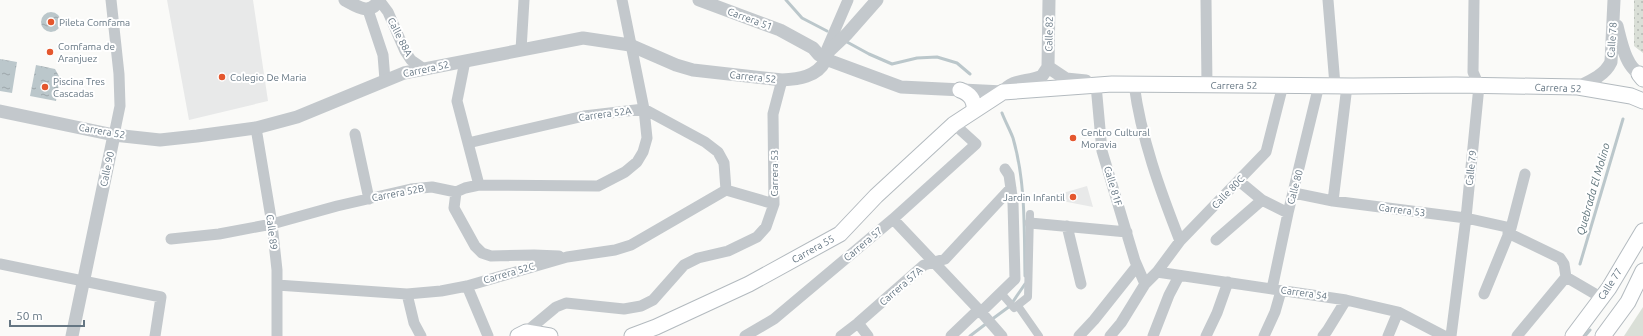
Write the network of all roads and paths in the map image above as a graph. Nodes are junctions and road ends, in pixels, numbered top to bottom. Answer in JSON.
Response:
{"nodes":[{"id":1,"x":111,"y":0,"type":"edge"},
{"id":2,"x":346,"y":0,"type":"edge"},
{"id":3,"x":379,"y":0,"type":"edge"},
{"id":4,"x":524,"y":0,"type":"edge"},
{"id":5,"x":622,"y":0,"type":"edge"},
{"id":6,"x":698,"y":0,"type":"edge"},
{"id":7,"x":848,"y":0,"type":"edge"},
{"id":8,"x":877,"y":0,"type":"edge"},
{"id":9,"x":1049,"y":0,"type":"edge"},
{"id":10,"x":1206,"y":0,"type":"edge"},
{"id":11,"x":1328,"y":0,"type":"edge"},
{"id":12,"x":1474,"y":0,"type":"edge"},
{"id":13,"x":1614,"y":0,"type":"edge"},
{"id":14,"x":368,"y":10,"type":"junction"},
{"id":15,"x":1614,"y":15,"type":"junction"},
{"id":16,"x":630,"y":45,"type":"junction"},
{"id":17,"x":521,"y":50,"type":"junction"},
{"id":18,"x":825,"y":56,"type":"junction"},
{"id":19,"x":464,"y":61,"type":"junction"},
{"id":20,"x":1048,"y":67,"type":"junction"},
{"id":21,"x":424,"y":69,"type":"junction"},
{"id":22,"x":1642,"y":76,"type":"edge"},
{"id":23,"x":385,"y":80,"type":"junction"},
{"id":24,"x":782,"y":80,"type":"junction"},
{"id":25,"x":1096,"y":84,"type":"junction"},
{"id":26,"x":1134,"y":84,"type":"junction"},
{"id":27,"x":1207,"y":85,"type":"junction"},
{"id":28,"x":1283,"y":85,"type":"junction"},
{"id":29,"x":1319,"y":85,"type":"junction"},
{"id":30,"x":1341,"y":86,"type":"junction"},
{"id":31,"x":1480,"y":86,"type":"junction"},
{"id":32,"x":1578,"y":87,"type":"junction"},
{"id":33,"x":960,"y":90,"type":"junction"},
{"id":34,"x":1003,"y":92,"type":"junction"},
{"id":35,"x":1643,"y":101,"type":"edge"},
{"id":36,"x":644,"y":109,"type":"junction"},
{"id":37,"x":0,"y":111,"type":"edge"},
{"id":38,"x":974,"y":111,"type":"junction"},
{"id":39,"x":954,"y":124,"type":"junction"},
{"id":40,"x":256,"y":128,"type":"junction"},
{"id":41,"x":355,"y":134,"type":"dead end"},
{"id":42,"x":114,"y":135,"type":"junction"},
{"id":43,"x":468,"y":143,"type":"junction"},
{"id":44,"x":1005,"y":169,"type":"dead end"},
{"id":45,"x":1525,"y":174,"type":"dead end"},
{"id":46,"x":1239,"y":181,"type":"junction"},
{"id":47,"x":479,"y":186,"type":"junction"},
{"id":48,"x":1012,"y":188,"type":"junction"},
{"id":49,"x":726,"y":190,"type":"junction"},
{"id":50,"x":456,"y":192,"type":"junction"},
{"id":51,"x":1294,"y":193,"type":"junction"},
{"id":52,"x":369,"y":199,"type":"junction"},
{"id":53,"x":1262,"y":200,"type":"junction"},
{"id":54,"x":1333,"y":201,"type":"junction"},
{"id":55,"x":774,"y":204,"type":"junction"},
{"id":56,"x":1288,"y":213,"type":"junction"},
{"id":57,"x":1030,"y":218,"type":"joint"},
{"id":58,"x":1466,"y":218,"type":"junction"},
{"id":59,"x":893,"y":219,"type":"junction"},
{"id":60,"x":272,"y":224,"type":"junction"},
{"id":61,"x":1067,"y":226,"type":"junction"},
{"id":62,"x":1510,"y":231,"type":"junction"},
{"id":63,"x":1643,"y":231,"type":"edge"},
{"id":64,"x":1126,"y":232,"type":"junction"},
{"id":65,"x":171,"y":238,"type":"dead end"},
{"id":66,"x":1216,"y":240,"type":"dead end"},
{"id":67,"x":1180,"y":241,"type":"junction"},
{"id":68,"x":567,"y":257,"type":"junction"},
{"id":69,"x":935,"y":263,"type":"junction"},
{"id":70,"x":0,"y":264,"type":"edge"},
{"id":71,"x":1137,"y":266,"type":"junction"},
{"id":72,"x":1643,"y":271,"type":"edge"},
{"id":73,"x":1157,"y":272,"type":"junction"},
{"id":74,"x":1179,"y":276,"type":"junction"},
{"id":75,"x":1566,"y":277,"type":"junction"},
{"id":76,"x":84,"y":281,"type":"junction"},
{"id":77,"x":1228,"y":282,"type":"junction"},
{"id":78,"x":1081,"y":284,"type":"dead end"},
{"id":79,"x":1145,"y":284,"type":"junction"},
{"id":80,"x":277,"y":285,"type":"junction"},
{"id":81,"x":467,"y":286,"type":"junction"},
{"id":82,"x":1276,"y":290,"type":"junction"},
{"id":83,"x":407,"y":294,"type":"junction"},
{"id":84,"x":1484,"y":294,"type":"dead end"},
{"id":85,"x":1004,"y":297,"type":"junction"},
{"id":86,"x":1602,"y":298,"type":"junction"},
{"id":87,"x":1346,"y":300,"type":"junction"},
{"id":88,"x":1016,"y":307,"type":"junction"},
{"id":89,"x":1398,"y":312,"type":"junction"},
{"id":90,"x":987,"y":319,"type":"junction"},
{"id":91,"x":858,"y":323,"type":"junction"},
{"id":92,"x":1577,"y":330,"type":"edge"},
{"id":93,"x":522,"y":334,"type":"edge"},
{"id":94,"x":1328,"y":334,"type":"edge"},
{"id":95,"x":72,"y":336,"type":"edge"},
{"id":96,"x":155,"y":336,"type":"edge"},
{"id":97,"x":277,"y":336,"type":"edge"},
{"id":98,"x":421,"y":336,"type":"edge"},
{"id":99,"x":488,"y":336,"type":"edge"},
{"id":100,"x":550,"y":336,"type":"edge"},
{"id":101,"x":632,"y":336,"type":"edge"},
{"id":102,"x":745,"y":336,"type":"edge"},
{"id":103,"x":841,"y":336,"type":"edge"},
{"id":104,"x":868,"y":336,"type":"edge"},
{"id":105,"x":951,"y":336,"type":"edge"},
{"id":106,"x":1002,"y":336,"type":"edge"},
{"id":107,"x":1039,"y":336,"type":"edge"},
{"id":108,"x":1079,"y":336,"type":"edge"},
{"id":109,"x":1110,"y":336,"type":"edge"},
{"id":110,"x":1153,"y":336,"type":"edge"},
{"id":111,"x":1206,"y":336,"type":"edge"},
{"id":112,"x":1264,"y":336,"type":"edge"},
{"id":113,"x":1388,"y":336,"type":"edge"},
{"id":114,"x":1444,"y":336,"type":"edge"},
{"id":115,"x":1451,"y":336,"type":"edge"},
{"id":116,"x":1517,"y":336,"type":"edge"},
{"id":117,"x":1602,"y":336,"type":"edge"}],
"edges":[{"from":1,"to":42,"type":"street","name":"Calle 90"},
{"from":2,"to":14,"type":"street"},
{"from":3,"to":14,"type":"street","name":"Calle 88A"},
{"from":3,"to":21,"type":"street","name":"Calle 88A"},
{"from":4,"to":17,"type":"street"},
{"from":5,"to":16,"type":"street","name":"Carrera 52B"},
{"from":6,"to":18,"type":"street","name":"Carrera 51"},
{"from":7,"to":18,"type":"street"},
{"from":8,"to":18,"type":"street"},
{"from":9,"to":20,"type":"street","name":"Calle 82"},
{"from":10,"to":27,"type":"street"},
{"from":11,"to":30,"type":"street"},
{"from":12,"to":31,"type":"street","name":"Calle 79"},
{"from":13,"to":15,"type":"street","name":"Calle 78"},
{"from":14,"to":23,"type":"street","name":"Calle 88A"},
{"from":15,"to":22,"type":"street"},
{"from":15,"to":32,"type":"street","name":"Calle 78"},
{"from":16,"to":17,"type":"street","name":"Carrera 52"},
{"from":16,"to":24,"type":"street","name":"Carrera 52"},
{"from":16,"to":36,"type":"street","name":"Carrera 52B"},
{"from":17,"to":19,"type":"street","name":"Carrera 52"},
{"from":18,"to":24,"type":"street","name":"Carrera 52"},
{"from":18,"to":33,"type":"street","name":"Carrera 52"},
{"from":19,"to":21,"type":"street","name":"Carrera 52"},
{"from":19,"to":43,"type":"street"},
{"from":20,"to":25,"type":"street"},
{"from":20,"to":34,"type":"street"},
{"from":21,"to":23,"type":"street","name":"Carrera 52"},
{"from":23,"to":40,"type":"street","name":"Carrera 52"},
{"from":24,"to":55,"type":"street","name":"Carrera 53"},
{"from":25,"to":26,"type":"main road","name":"Carrera 52"},
{"from":25,"to":34,"type":"main road","name":"Carrera 52"},
{"from":25,"to":64,"type":"street","name":"Calle 81F"},
{"from":26,"to":27,"type":"main road","name":"Carrera 52"},
{"from":26,"to":67,"type":"street"},
{"from":27,"to":28,"type":"main road","name":"Carrera 52"},
{"from":28,"to":29,"type":"main road","name":"Carrera 52"},
{"from":28,"to":46,"type":"street","name":"Calle 80C"},
{"from":29,"to":30,"type":"main road","name":"Carrera 52"},
{"from":29,"to":51,"type":"street","name":"Calle 80"},
{"from":30,"to":31,"type":"main road","name":"Carrera 52"},
{"from":30,"to":54,"type":"street"},
{"from":31,"to":32,"type":"main road","name":"Carrera 52"},
{"from":31,"to":58,"type":"street","name":"Calle 79"},
{"from":32,"to":35,"type":"main road","name":"Carrera 52"},
{"from":33,"to":34,"type":"street","name":"Carrera 52"},
{"from":33,"to":38,"type":"main road"},
{"from":34,"to":38,"type":"main road","name":"Carrera 55"},
{"from":36,"to":43,"type":"street","name":"Carrera 52A"},
{"from":36,"to":47,"type":"street","name":"Carrera 52B"},
{"from":36,"to":49,"type":"street","name":"Carrera 52A"},
{"from":37,"to":42,"type":"street","name":"Carrera 52"},
{"from":38,"to":39,"type":"main road","name":"Carrera 55"},
{"from":39,"to":59,"type":"street","name":"Carrera 57"},
{"from":39,"to":101,"type":"main road","name":"Carrera 55"},
{"from":40,"to":42,"type":"street","name":"Carrera 52"},
{"from":40,"to":60,"type":"street","name":"Calle 89"},
{"from":41,"to":52,"type":"street"},
{"from":42,"to":76,"type":"street","name":"Calle 90"},
{"from":43,"to":47,"type":"street"},
{"from":44,"to":48,"type":"street"},
{"from":45,"to":62,"type":"street"},
{"from":46,"to":53,"type":"street"},
{"from":46,"to":67,"type":"street","name":"Calle 80C"},
{"from":47,"to":50,"type":"street","name":"Carrera 52B"},
{"from":48,"to":69,"type":"street","name":"Carrera 57A"},
{"from":48,"to":85,"type":"street"},
{"from":49,"to":55,"type":"street"},
{"from":49,"to":68,"type":"street","name":"Carrera 52C"},
{"from":50,"to":52,"type":"street","name":"Carrera 52B"},
{"from":50,"to":68,"type":"street"},
{"from":51,"to":54,"type":"street","name":"Carrera 53"},
{"from":51,"to":56,"type":"street","name":"Calle 80"},
{"from":52,"to":60,"type":"street","name":"Carrera 52B"},
{"from":53,"to":56,"type":"street"},
{"from":53,"to":66,"type":"street"},
{"from":54,"to":58,"type":"street","name":"Carrera 53"},
{"from":55,"to":93,"type":"street","name":"Carrera 53"},
{"from":56,"to":82,"type":"street","name":"Calle 80"},
{"from":57,"to":61,"type":"street"},
{"from":57,"to":88,"type":"street"},
{"from":58,"to":62,"type":"street","name":"Carrera 53"},
{"from":58,"to":115,"type":"street","name":"Calle 79"},
{"from":59,"to":69,"type":"street"},
{"from":59,"to":102,"type":"street","name":"Carrera 57"},
{"from":60,"to":65,"type":"street","name":"Carrera 52B"},
{"from":60,"to":80,"type":"street","name":"Calle 89"},
{"from":61,"to":64,"type":"street"},
{"from":61,"to":78,"type":"street"},
{"from":62,"to":75,"type":"street","name":"Carrera 53"},
{"from":62,"to":84,"type":"street"},
{"from":63,"to":86,"type":"main road","name":"Calle 77"},
{"from":64,"to":71,"type":"street","name":"Calle 81F"},
{"from":67,"to":73,"type":"street","name":"Calle 80C"},
{"from":68,"to":81,"type":"street","name":"Carrera 52C"},
{"from":69,"to":90,"type":"street"},
{"from":69,"to":91,"type":"street","name":"Carrera 57A"},
{"from":70,"to":76,"type":"street"},
{"from":71,"to":79,"type":"street","name":"Calle 81F"},
{"from":71,"to":108,"type":"street"},
{"from":72,"to":117,"type":"main road"},
{"from":73,"to":74,"type":"street","name":"Carrera 54"},
{"from":73,"to":79,"type":"street","name":"Calle 80C"},
{"from":74,"to":77,"type":"street","name":"Carrera 54"},
{"from":74,"to":110,"type":"street"},
{"from":75,"to":86,"type":"street"},
{"from":75,"to":116,"type":"street"},
{"from":76,"to":95,"type":"street","name":"Calle 90"},
{"from":76,"to":96,"type":"street"},
{"from":77,"to":82,"type":"street","name":"Carrera 54"},
{"from":77,"to":111,"type":"street"},
{"from":79,"to":109,"type":"street","name":"Calle 80C"},
{"from":80,"to":83,"type":"street","name":"Carrera 52C"},
{"from":80,"to":97,"type":"street","name":"Calle 89"},
{"from":81,"to":83,"type":"street","name":"Carrera 52C"},
{"from":81,"to":99,"type":"street"},
{"from":82,"to":87,"type":"street","name":"Carrera 54"},
{"from":82,"to":112,"type":"street","name":"Calle 80"},
{"from":83,"to":98,"type":"street"},
{"from":85,"to":88,"type":"street"},
{"from":85,"to":90,"type":"street"},
{"from":86,"to":92,"type":"main road","name":"Calle 77"},
{"from":87,"to":89,"type":"street","name":"Carrera 54"},
{"from":87,"to":94,"type":"street"},
{"from":88,"to":107,"type":"street"},
{"from":89,"to":113,"type":"street"},
{"from":89,"to":114,"type":"street","name":"Carrera 54"},
{"from":90,"to":105,"type":"street"},
{"from":90,"to":106,"type":"street"},
{"from":91,"to":103,"type":"street","name":"Carrera 57A"},
{"from":91,"to":104,"type":"street"},
{"from":92,"to":117,"type":"main road"},
{"from":93,"to":100,"type":"main road"}]}
